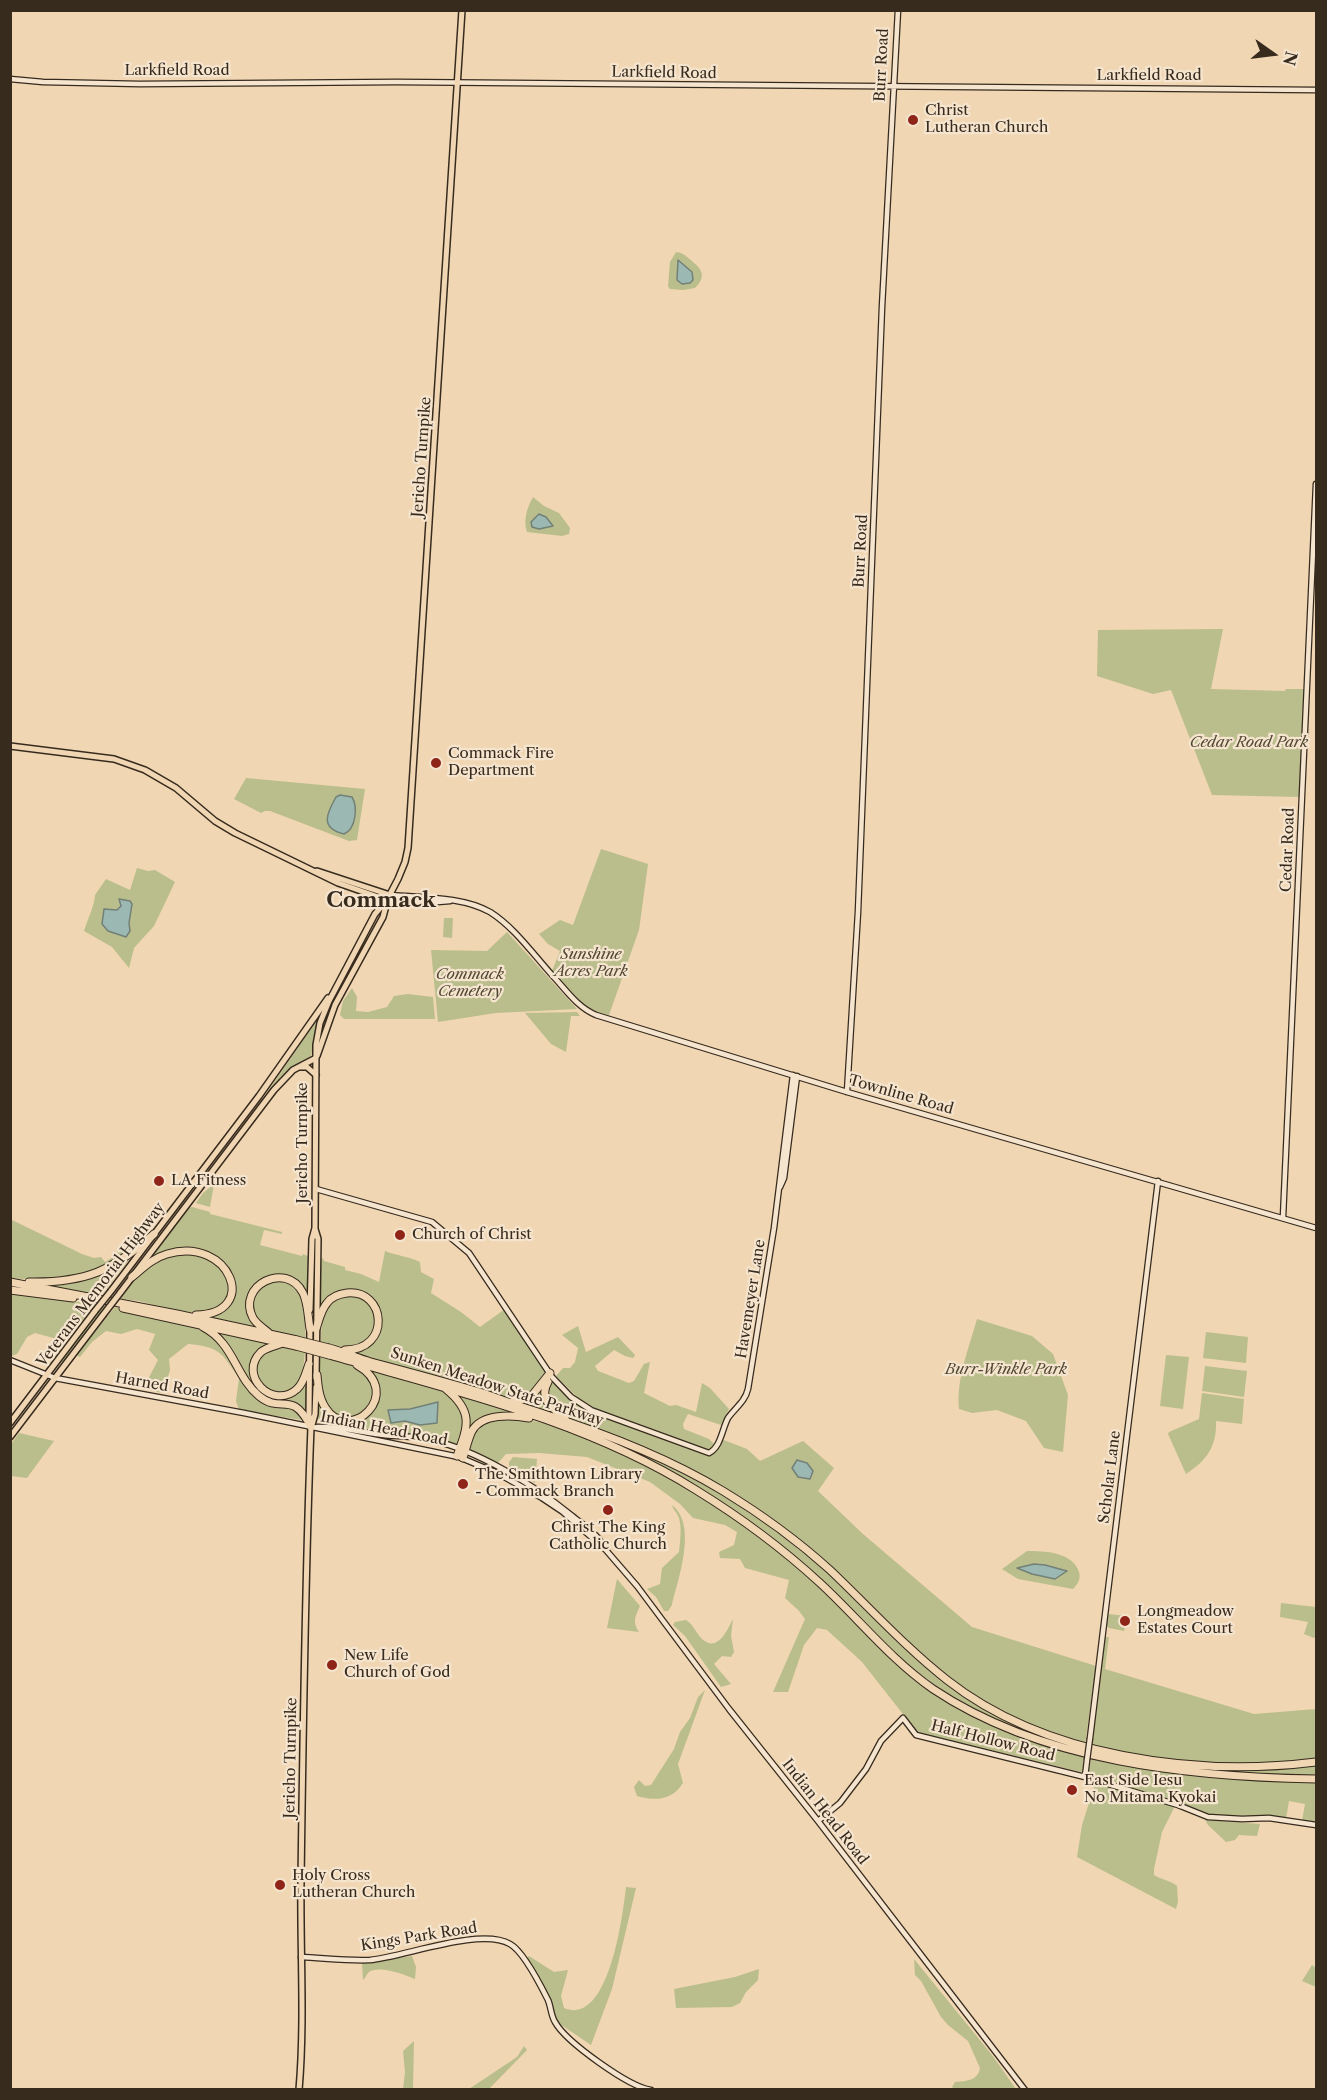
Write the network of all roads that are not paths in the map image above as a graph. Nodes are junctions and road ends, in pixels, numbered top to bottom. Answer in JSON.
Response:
{"nodes":[{"id":1,"x":462,"y":10,"type":"edge"},
{"id":2,"x":898,"y":10,"type":"edge"},
{"id":3,"x":10,"y":79,"type":"edge"},
{"id":4,"x":457,"y":83,"type":"junction"},
{"id":5,"x":893,"y":86,"type":"junction"},
{"id":6,"x":1317,"y":90,"type":"edge"},
{"id":7,"x":1317,"y":484,"type":"edge"},
{"id":8,"x":10,"y":746,"type":"edge"},
{"id":9,"x":388,"y":898,"type":"junction"},
{"id":10,"x":353,"y":956,"type":"junction"},
{"id":11,"x":361,"y":957,"type":"junction"},
{"id":12,"x":354,"y":969,"type":"junction"},
{"id":13,"x":342,"y":975,"type":"junction"},
{"id":14,"x":348,"y":978,"type":"junction"},
{"id":15,"x":336,"y":987,"type":"junction"},
{"id":16,"x":328,"y":1022,"type":"junction"},
{"id":17,"x":316,"y":1058,"type":"junction"},
{"id":18,"x":298,"y":1067,"type":"junction"},
{"id":19,"x":316,"y":1075,"type":"junction"},
{"id":20,"x":795,"y":1076,"type":"junction"},
{"id":21,"x":847,"y":1092,"type":"junction"},
{"id":22,"x":1158,"y":1181,"type":"junction"},
{"id":23,"x":315,"y":1189,"type":"junction"},
{"id":24,"x":1283,"y":1217,"type":"junction"},
{"id":25,"x":1317,"y":1227,"type":"edge"},
{"id":26,"x":154,"y":1234,"type":"junction"},
{"id":27,"x":132,"y":1277,"type":"junction"},
{"id":28,"x":10,"y":1282,"type":"edge"},
{"id":29,"x":10,"y":1290,"type":"edge"},
{"id":30,"x":177,"y":1314,"type":"junction"},
{"id":31,"x":192,"y":1323,"type":"junction"},
{"id":32,"x":313,"y":1329,"type":"junction"},
{"id":33,"x":272,"y":1335,"type":"junction"},
{"id":34,"x":283,"y":1343,"type":"junction"},
{"id":35,"x":297,"y":1343,"type":"junction"},
{"id":36,"x":337,"y":1350,"type":"junction"},
{"id":37,"x":329,"y":1351,"type":"junction"},
{"id":38,"x":10,"y":1360,"type":"edge"},
{"id":39,"x":347,"y":1360,"type":"junction"},
{"id":40,"x":309,"y":1364,"type":"junction"},
{"id":41,"x":316,"y":1375,"type":"junction"},
{"id":42,"x":551,"y":1375,"type":"junction"},
{"id":43,"x":47,"y":1376,"type":"junction"},
{"id":44,"x":55,"y":1378,"type":"junction"},
{"id":45,"x":445,"y":1387,"type":"junction"},
{"id":46,"x":504,"y":1401,"type":"junction"},
{"id":47,"x":569,"y":1421,"type":"junction"},
{"id":48,"x":10,"y":1423,"type":"edge"},
{"id":49,"x":556,"y":1424,"type":"junction"},
{"id":50,"x":311,"y":1427,"type":"junction"},
{"id":51,"x":10,"y":1437,"type":"edge"},
{"id":52,"x":461,"y":1453,"type":"junction"},
{"id":53,"x":1317,"y":1762,"type":"edge"},
{"id":54,"x":1085,"y":1777,"type":"junction"},
{"id":55,"x":1317,"y":1779,"type":"edge"},
{"id":56,"x":818,"y":1821,"type":"junction"},
{"id":57,"x":1317,"y":1825,"type":"edge"},
{"id":58,"x":301,"y":1957,"type":"junction"},
{"id":59,"x":299,"y":2090,"type":"edge"},
{"id":60,"x":651,"y":2090,"type":"edge"},
{"id":61,"x":1025,"y":2090,"type":"edge"}],
"edges":[{"from":1,"to":4,"type":"main road","name":"Jericho Turnpike"},
{"from":2,"to":5,"type":"street","name":"Burr Road"},
{"from":3,"to":4,"type":"street","name":"Larkfield Road"},
{"from":4,"to":5,"type":"street","name":"Larkfield Road"},
{"from":4,"to":9,"type":"main road","name":"Jericho Turnpike"},
{"from":5,"to":6,"type":"street","name":"Larkfield Road"},
{"from":5,"to":21,"type":"street","name":"Burr Road"},
{"from":7,"to":24,"type":"street","name":"Cedar Road"},
{"from":8,"to":9,"type":"main road"},
{"from":9,"to":10,"type":"main road","name":"Jericho Turnpike"},
{"from":9,"to":11,"type":"main road","name":"Jericho Turnpike"},
{"from":9,"to":20,"type":"street","name":"Townline Road"},
{"from":10,"to":11,"type":"main road"},
{"from":10,"to":12,"type":"main road"},
{"from":10,"to":13,"type":"main road","name":"Jericho Turnpike"},
{"from":10,"to":14,"type":"main road"},
{"from":11,"to":12,"type":"main road","name":"Jericho Turnpike"},
{"from":12,"to":14,"type":"main road","name":"Jericho Turnpike"},
{"from":13,"to":15,"type":"main road","name":"Jericho Turnpike"},
{"from":13,"to":16,"type":"main road"},
{"from":14,"to":16,"type":"main road","name":"Jericho Turnpike"},
{"from":15,"to":17,"type":"main road","name":"Jericho Turnpike"},
{"from":15,"to":26,"type":"main road","name":"Veterans Memorial Highway"},
{"from":16,"to":17,"type":"main road","name":"Jericho Turnpike"},
{"from":17,"to":18,"type":"main road","name":"Veterans Memorial Highway"},
{"from":17,"to":19,"type":"main road","name":"Jericho Turnpike"},
{"from":18,"to":19,"type":"main road"},
{"from":18,"to":27,"type":"main road","name":"Veterans Memorial Highway"},
{"from":19,"to":23,"type":"main road","name":"Jericho Turnpike"},
{"from":20,"to":21,"type":"street","name":"Townline Road"},
{"from":20,"to":42,"type":"street","name":"Havemeyer Lane"},
{"from":21,"to":22,"type":"street","name":"Townline Road"},
{"from":22,"to":24,"type":"street","name":"Townline Road"},
{"from":22,"to":54,"type":"street","name":"Scholar Lane","bridge":true},
{"from":23,"to":32,"type":"main road","name":"Jericho Turnpike"},
{"from":23,"to":42,"type":"street"},
{"from":24,"to":25,"type":"street","name":"Townline Road"},
{"from":26,"to":28,"type":"highway"},
{"from":26,"to":43,"type":"main road","name":"Veterans Memorial Highway","bridge":true},
{"from":27,"to":30,"type":"highway"},
{"from":27,"to":44,"type":"main road","name":"Veterans Memorial Highway","bridge":true},
{"from":28,"to":30,"type":"highway","name":"Sunken Meadow State Parkway"},
{"from":29,"to":31,"type":"highway","name":"Sunken Meadow State Parkway"},
{"from":30,"to":33,"type":"highway","name":"Sunken Meadow State Parkway"},
{"from":31,"to":34,"type":"highway","name":"Sunken Meadow State Parkway"},
{"from":31,"to":50,"type":"highway"},
{"from":32,"to":33,"type":"highway"},
{"from":32,"to":36,"type":"highway"},
{"from":32,"to":40,"type":"main road","name":"Jericho Turnpike"},
{"from":32,"to":41,"type":"main road","name":"Jericho Turnpike"},
{"from":33,"to":35,"type":"highway","name":"Sunken Meadow State Parkway"},
{"from":34,"to":35,"type":"highway","name":"Sunken Meadow State Parkway"},
{"from":34,"to":40,"type":"highway"},
{"from":35,"to":37,"type":"highway","name":"Sunken Meadow State Parkway","bridge":true},
{"from":36,"to":37,"type":"highway","name":"Sunken Meadow State Parkway"},
{"from":36,"to":46,"type":"highway","name":"Sunken Meadow State Parkway"},
{"from":37,"to":39,"type":"highway","name":"Sunken Meadow State Parkway"},
{"from":38,"to":43,"type":"street","name":"Harned Road"},
{"from":39,"to":41,"type":"highway"},
{"from":39,"to":45,"type":"highway","name":"Sunken Meadow State Parkway"},
{"from":40,"to":50,"type":"main road","name":"Jericho Turnpike"},
{"from":41,"to":50,"type":"main road","name":"Jericho Turnpike"},
{"from":42,"to":46,"type":"highway"},
{"from":42,"to":47,"type":"highway"},
{"from":43,"to":44,"type":"street","name":"Harned Road"},
{"from":43,"to":48,"type":"main road","name":"Veterans Memorial Highway"},
{"from":44,"to":50,"type":"street","name":"Harned Road"},
{"from":44,"to":51,"type":"main road","name":"Veterans Memorial Highway"},
{"from":45,"to":49,"type":"highway","name":"Sunken Meadow State Parkway"},
{"from":45,"to":52,"type":"highway"},
{"from":46,"to":47,"type":"highway","name":"Sunken Meadow State Parkway"},
{"from":47,"to":53,"type":"highway","name":"Sunken Meadow State Parkway"},
{"from":49,"to":52,"type":"highway"},
{"from":49,"to":55,"type":"highway","name":"Sunken Meadow State Parkway"},
{"from":50,"to":52,"type":"street","name":"Indian Head Road"},
{"from":50,"to":52,"type":"street","name":"Indian Head Road"},
{"from":50,"to":58,"type":"main road","name":"Jericho Turnpike"},
{"from":52,"to":56,"type":"street","name":"Indian Head Road"},
{"from":54,"to":56,"type":"street","name":"Half Hollow Road"},
{"from":54,"to":57,"type":"street","name":"Half Hollow Road"},
{"from":56,"to":61,"type":"street","name":"Indian Head Road"},
{"from":58,"to":59,"type":"main road","name":"Jericho Turnpike"},
{"from":58,"to":60,"type":"street","name":"Kings Park Road"}]}
